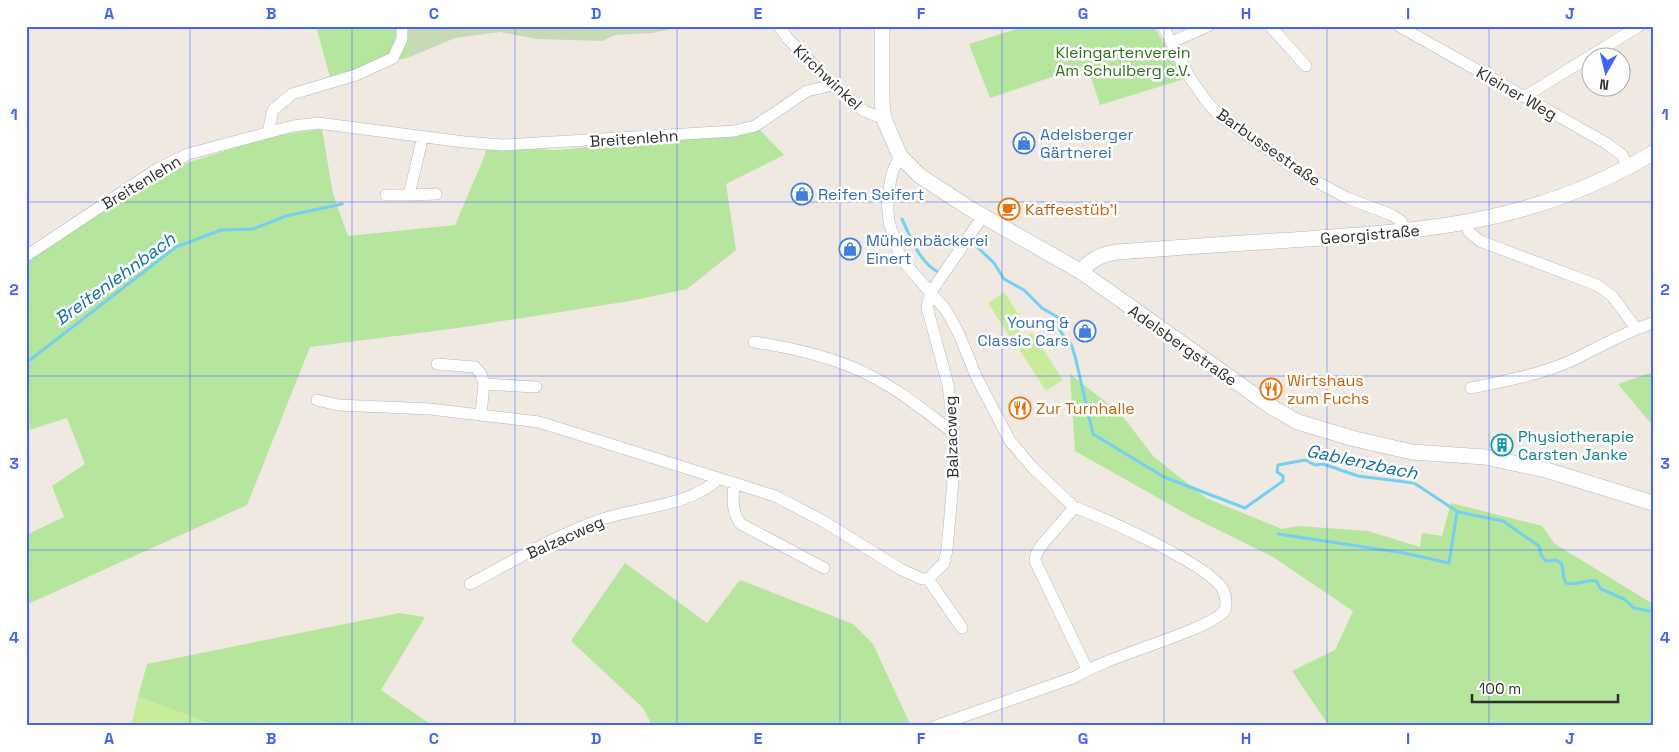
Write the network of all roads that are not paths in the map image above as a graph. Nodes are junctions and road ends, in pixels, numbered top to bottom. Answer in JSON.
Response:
{"nodes":[{"id":1,"x":402,"y":26,"type":"edge"},
{"id":2,"x":779,"y":26,"type":"edge"},
{"id":3,"x":882,"y":26,"type":"edge"},
{"id":4,"x":1163,"y":26,"type":"edge"},
{"id":5,"x":1208,"y":26,"type":"edge"},
{"id":6,"x":1270,"y":26,"type":"edge"},
{"id":7,"x":1399,"y":26,"type":"edge"},
{"id":8,"x":1639,"y":26,"type":"edge"},
{"id":9,"x":1172,"y":42,"type":"junction"},
{"id":10,"x":1306,"y":66,"type":"dead end"},
{"id":11,"x":833,"y":84,"type":"junction"},
{"id":12,"x":1524,"y":97,"type":"junction"},
{"id":13,"x":884,"y":119,"type":"junction"},
{"id":14,"x":268,"y":132,"type":"junction"},
{"id":15,"x":423,"y":136,"type":"junction"},
{"id":16,"x":1653,"y":153,"type":"edge"},
{"id":17,"x":900,"y":156,"type":"junction"},
{"id":18,"x":1628,"y":167,"type":"junction"},
{"id":19,"x":436,"y":194,"type":"dead end"},
{"id":20,"x":386,"y":195,"type":"dead end"},
{"id":21,"x":409,"y":195,"type":"junction"},
{"id":22,"x":983,"y":216,"type":"junction"},
{"id":23,"x":1466,"y":224,"type":"junction"},
{"id":24,"x":1404,"y":232,"type":"junction"},
{"id":25,"x":26,"y":256,"type":"edge"},
{"id":26,"x":1080,"y":271,"type":"junction"},
{"id":27,"x":931,"y":292,"type":"junction"},
{"id":28,"x":1653,"y":323,"type":"edge"},
{"id":29,"x":1636,"y":328,"type":"junction"},
{"id":30,"x":754,"y":342,"type":"dead end"},
{"id":31,"x":437,"y":364,"type":"dead end"},
{"id":32,"x":484,"y":384,"type":"junction"},
{"id":33,"x":536,"y":387,"type":"dead end"},
{"id":34,"x":1471,"y":388,"type":"dead end"},
{"id":35,"x":317,"y":400,"type":"dead end"},
{"id":36,"x":481,"y":414,"type":"junction"},
{"id":37,"x":954,"y":433,"type":"junction"},
{"id":38,"x":718,"y":479,"type":"junction"},
{"id":39,"x":734,"y":483,"type":"junction"},
{"id":40,"x":1653,"y":503,"type":"edge"},
{"id":41,"x":1074,"y":508,"type":"junction"},
{"id":42,"x":824,"y":568,"type":"dead end"},
{"id":43,"x":928,"y":580,"type":"junction"},
{"id":44,"x":470,"y":584,"type":"dead end"},
{"id":45,"x":962,"y":628,"type":"dead end"},
{"id":46,"x":1088,"y":668,"type":"junction"},
{"id":47,"x":936,"y":726,"type":"edge"}],
"edges":[{"from":1,"to":14,"type":"street"},
{"from":2,"to":11,"type":"street","name":"Kirchwinkel"},
{"from":3,"to":13,"type":"street","name":"Adelsbergstraße"},
{"from":4,"to":9,"type":"street","name":"Barbussestraße"},
{"from":5,"to":9,"type":"street"},
{"from":6,"to":10,"type":"street"},
{"from":7,"to":12,"type":"street","name":"Kleiner Weg"},
{"from":8,"to":12,"type":"street"},
{"from":9,"to":24,"type":"street","name":"Barbussestraße"},
{"from":11,"to":13,"type":"street","name":"Kirchwinkel"},
{"from":11,"to":15,"type":"street","name":"Breitenlehn"},
{"from":12,"to":18,"type":"street","name":"Kleiner Weg"},
{"from":13,"to":17,"type":"street","name":"Adelsbergstraße"},
{"from":14,"to":15,"type":"street","name":"Breitenlehn"},
{"from":14,"to":25,"type":"street","name":"Breitenlehn"},
{"from":15,"to":21,"type":"street"},
{"from":16,"to":18,"type":"street","name":"Georgistraße"},
{"from":17,"to":22,"type":"street","name":"Adelsbergstraße"},
{"from":17,"to":27,"type":"street"},
{"from":18,"to":23,"type":"street","name":"Georgistraße"},
{"from":19,"to":21,"type":"street"},
{"from":20,"to":21,"type":"street"},
{"from":22,"to":26,"type":"street","name":"Adelsbergstraße"},
{"from":22,"to":27,"type":"street","name":"Balzacweg"},
{"from":23,"to":24,"type":"street","name":"Georgistraße"},
{"from":23,"to":29,"type":"street"},
{"from":24,"to":26,"type":"street","name":"Georgistraße"},
{"from":26,"to":40,"type":"street","name":"Adelsbergstraße"},
{"from":27,"to":37,"type":"street","name":"Balzacweg"},
{"from":27,"to":41,"type":"street"},
{"from":28,"to":29,"type":"street"},
{"from":29,"to":34,"type":"street"},
{"from":30,"to":37,"type":"street"},
{"from":31,"to":32,"type":"street"},
{"from":32,"to":33,"type":"street"},
{"from":32,"to":36,"type":"street"},
{"from":35,"to":36,"type":"street"},
{"from":36,"to":38,"type":"street"},
{"from":37,"to":43,"type":"street","name":"Balzacweg"},
{"from":38,"to":39,"type":"street"},
{"from":38,"to":44,"type":"street","name":"Balzacweg"},
{"from":39,"to":42,"type":"street"},
{"from":39,"to":43,"type":"street"},
{"from":41,"to":46,"type":"street"},
{"from":41,"to":46,"type":"street"},
{"from":43,"to":45,"type":"street"},
{"from":46,"to":47,"type":"street"}]}
